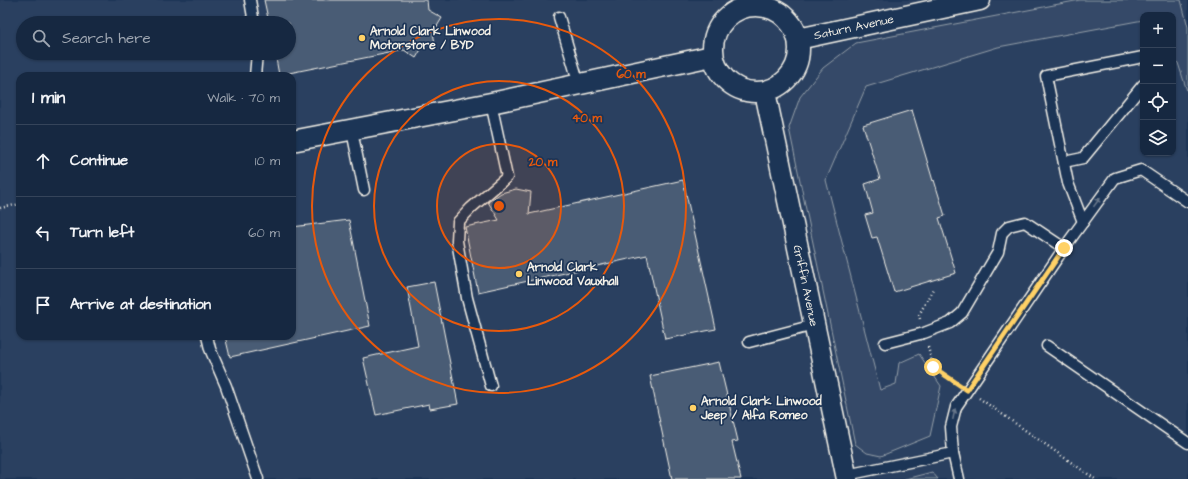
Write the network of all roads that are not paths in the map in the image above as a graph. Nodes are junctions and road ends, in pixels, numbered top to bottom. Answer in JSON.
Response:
{"nodes":[{"id":1,"x":250,"y":0,"type":"edge"},
{"id":2,"x":980,"y":0,"type":"edge"},
{"id":3,"x":743,"y":3,"type":"edge"},
{"id":4,"x":253,"y":16,"type":"edge"},
{"id":5,"x":559,"y":17,"type":"dead end"},
{"id":6,"x":798,"y":39,"type":"junction"},
{"id":7,"x":712,"y":56,"type":"junction"},
{"id":8,"x":1140,"y":58,"type":"edge"},
{"id":9,"x":256,"y":60,"type":"edge"},
{"id":10,"x":255,"y":72,"type":"edge"},
{"id":11,"x":580,"y":84,"type":"junction"},
{"id":12,"x":1140,"y":89,"type":"edge"},
{"id":13,"x":765,"y":92,"type":"junction"},
{"id":14,"x":491,"y":104,"type":"junction"},
{"id":15,"x":352,"y":131,"type":"junction"},
{"id":16,"x":296,"y":140,"type":"edge"},
{"id":17,"x":1064,"y":162,"type":"junction"},
{"id":18,"x":364,"y":190,"type":"dead end"},
{"id":19,"x":1188,"y":202,"type":"edge"},
{"id":20,"x":1083,"y":222,"type":"junction"},
{"id":21,"x":1064,"y":248,"type":"junction"},
{"id":22,"x":814,"y":326,"type":"junction"},
{"id":23,"x":208,"y":340,"type":"edge"},
{"id":24,"x":749,"y":342,"type":"dead end"},
{"id":25,"x":885,"y":343,"type":"dead end"},
{"id":26,"x":1047,"y":346,"type":"dead end"},
{"id":27,"x":491,"y":386,"type":"dead end"},
{"id":28,"x":1188,"y":443,"type":"edge"},
{"id":29,"x":953,"y":453,"type":"junction"},
{"id":30,"x":847,"y":477,"type":"edge"},
{"id":31,"x":258,"y":479,"type":"edge"},
{"id":32,"x":959,"y":479,"type":"edge"}],
"edges":[{"from":1,"to":4,"type":"lane"},
{"from":2,"to":6,"type":"street","name":"Saturn Avenue"},
{"from":3,"to":6,"type":"street"},
{"from":3,"to":7,"type":"street"},
{"from":5,"to":11,"type":"lane"},
{"from":6,"to":13,"type":"street"},
{"from":7,"to":11,"type":"street"},
{"from":7,"to":13,"type":"street"},
{"from":8,"to":17,"type":"lane"},
{"from":9,"to":10,"type":"lane"},
{"from":11,"to":14,"type":"street"},
{"from":12,"to":17,"type":"lane"},
{"from":13,"to":22,"type":"street","name":"Griffin Avenue"},
{"from":14,"to":15,"type":"street"},
{"from":14,"to":27,"type":"lane"},
{"from":15,"to":16,"type":"street"},
{"from":15,"to":18,"type":"lane"},
{"from":17,"to":20,"type":"lane"},
{"from":20,"to":19,"type":"lane","one_way":true},
{"from":20,"to":21,"type":"lane"},
{"from":21,"to":25,"type":"lane"},
{"from":29,"to":21,"type":"lane","one_way":true},
{"from":22,"to":24,"type":"lane"},
{"from":22,"to":30,"type":"street","name":"Griffin Avenue"},
{"from":23,"to":31,"type":"lane"},
{"from":26,"to":28,"type":"lane"},
{"from":29,"to":30,"type":"lane"},
{"from":29,"to":32,"type":"lane"}]}
